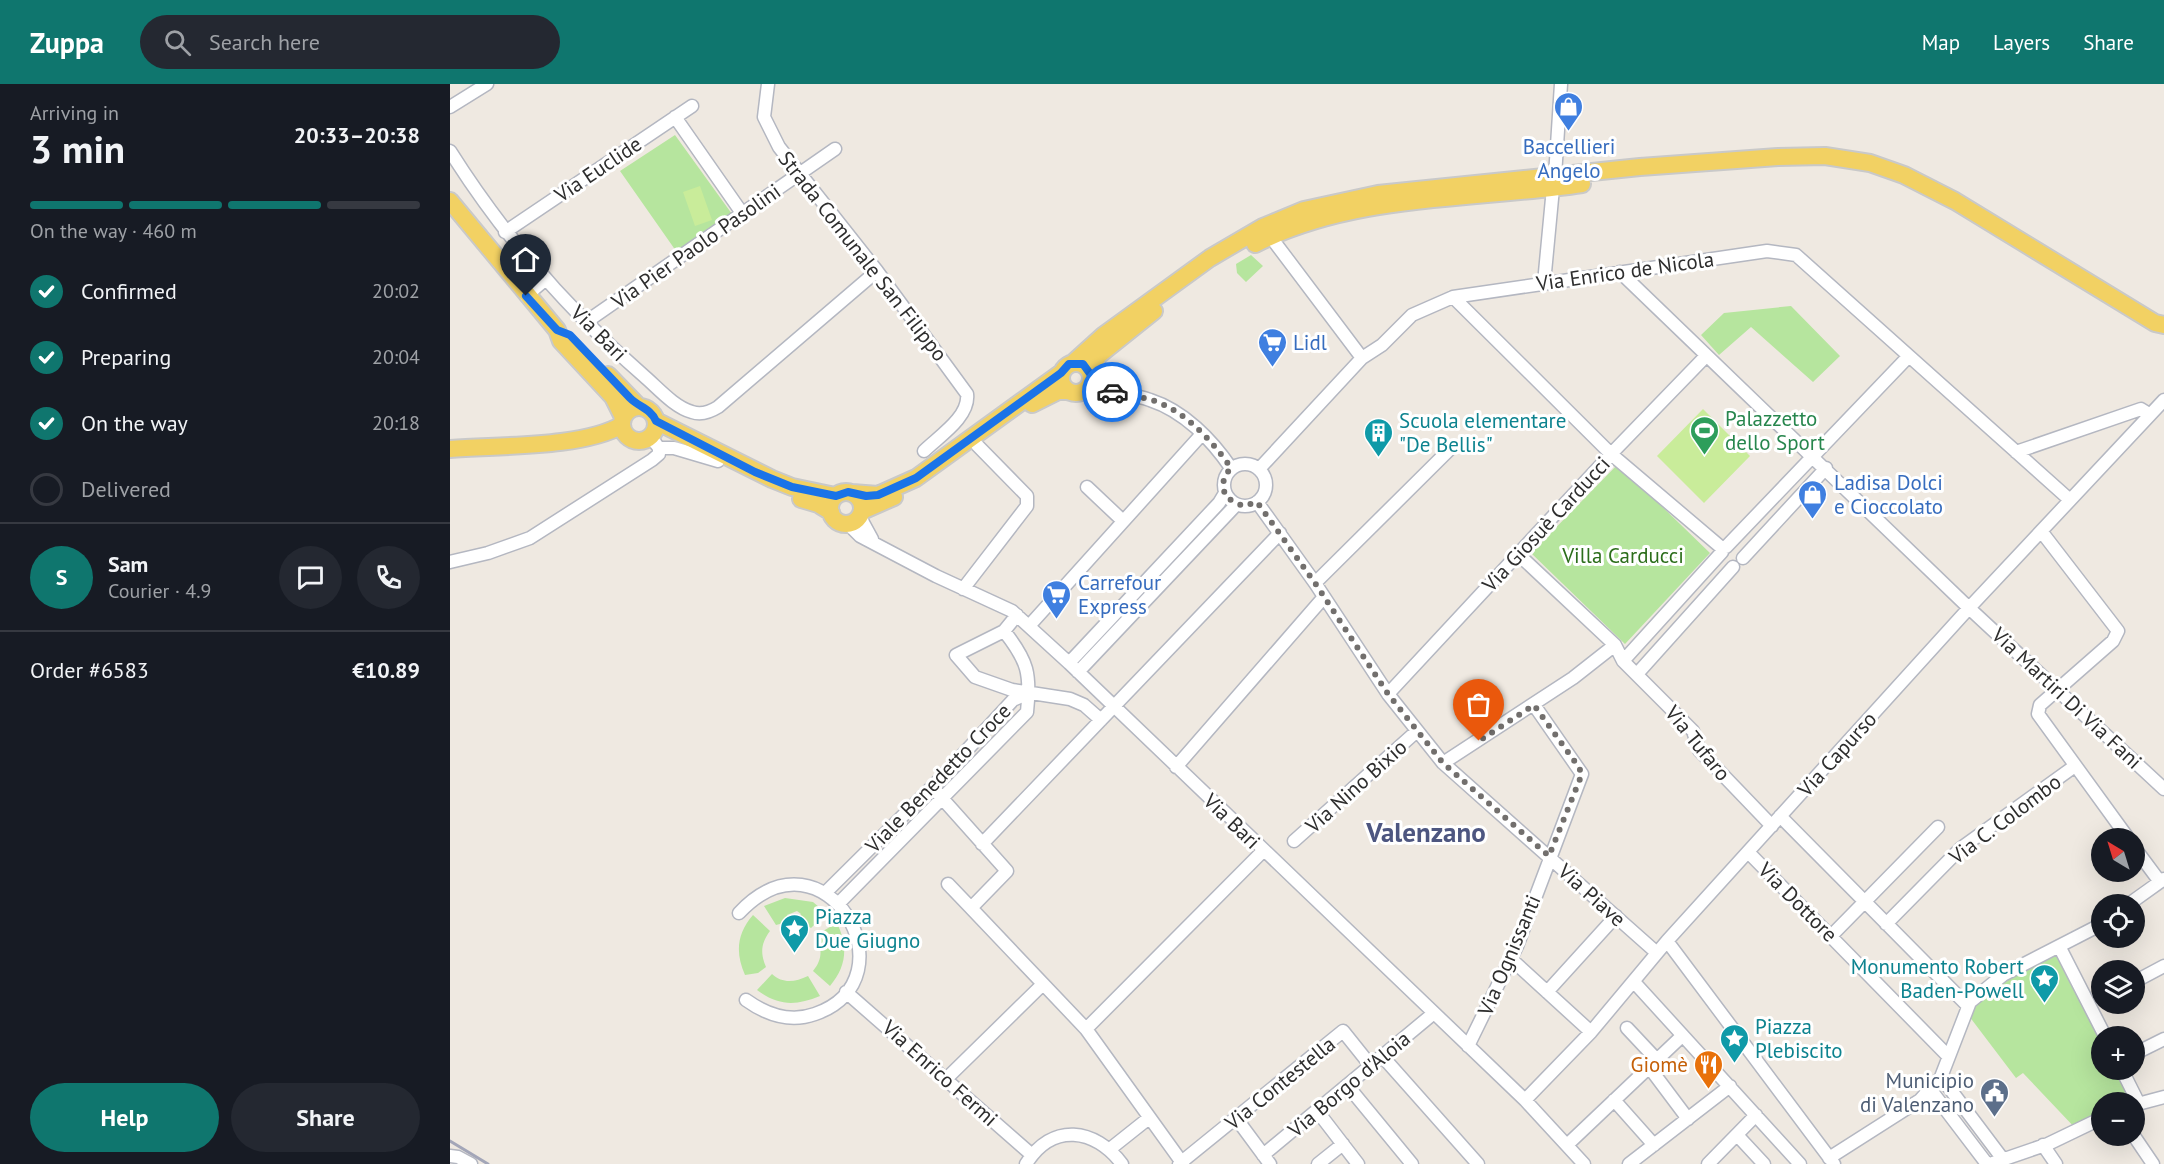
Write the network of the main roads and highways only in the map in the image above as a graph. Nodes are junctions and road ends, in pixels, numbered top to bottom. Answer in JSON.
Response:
{"nodes":[{"id":1,"x":1554,"y":182,"type":"junction"},
{"id":2,"x":450,"y":202,"type":"edge"},
{"id":3,"x":2161,"y":328,"type":"edge"},
{"id":4,"x":557,"y":330,"type":"junction"},
{"id":5,"x":1067,"y":368,"type":"junction"},
{"id":6,"x":1090,"y":373,"type":"junction"},
{"id":7,"x":1074,"y":392,"type":"junction"},
{"id":8,"x":639,"y":407,"type":"junction"},
{"id":9,"x":622,"y":421,"type":"junction"},
{"id":10,"x":654,"y":435,"type":"junction"},
{"id":11,"x":571,"y":440,"type":"junction"},
{"id":12,"x":633,"y":440,"type":"junction"},
{"id":13,"x":973,"y":443,"type":"junction"},
{"id":14,"x":450,"y":449,"type":"edge"},
{"id":15,"x":839,"y":500,"type":"junction"},
{"id":16,"x":857,"y":517,"type":"junction"}],
"edges":[{"from":1,"to":3,"type":"main road"},
{"from":1,"to":5,"type":"main road"},
{"from":1,"to":6,"type":"main road"},
{"from":2,"to":4,"type":"main road","name":"Via Bari"},
{"from":4,"to":8,"type":"main road","name":"Via Bari"},
{"from":4,"to":9,"type":"main road","name":"Via Bari"},
{"from":5,"to":6,"type":"main road"},
{"from":5,"to":7,"type":"main road"},
{"from":5,"to":13,"type":"main road"},
{"from":6,"to":7,"type":"main road"},
{"from":7,"to":13,"type":"main road"},
{"from":8,"to":9,"type":"main road"},
{"from":8,"to":10,"type":"main road"},
{"from":9,"to":11,"type":"main road"},
{"from":9,"to":12,"type":"main road"},
{"from":10,"to":12,"type":"main road"},
{"from":10,"to":15,"type":"main road"},
{"from":10,"to":15,"type":"main road"},
{"from":11,"to":12,"type":"main road"},
{"from":11,"to":14,"type":"main road"},
{"from":13,"to":15,"type":"main road"},
{"from":13,"to":16,"type":"main road"},
{"from":15,"to":16,"type":"main road"},
{"from":15,"to":16,"type":"main road"}]}
